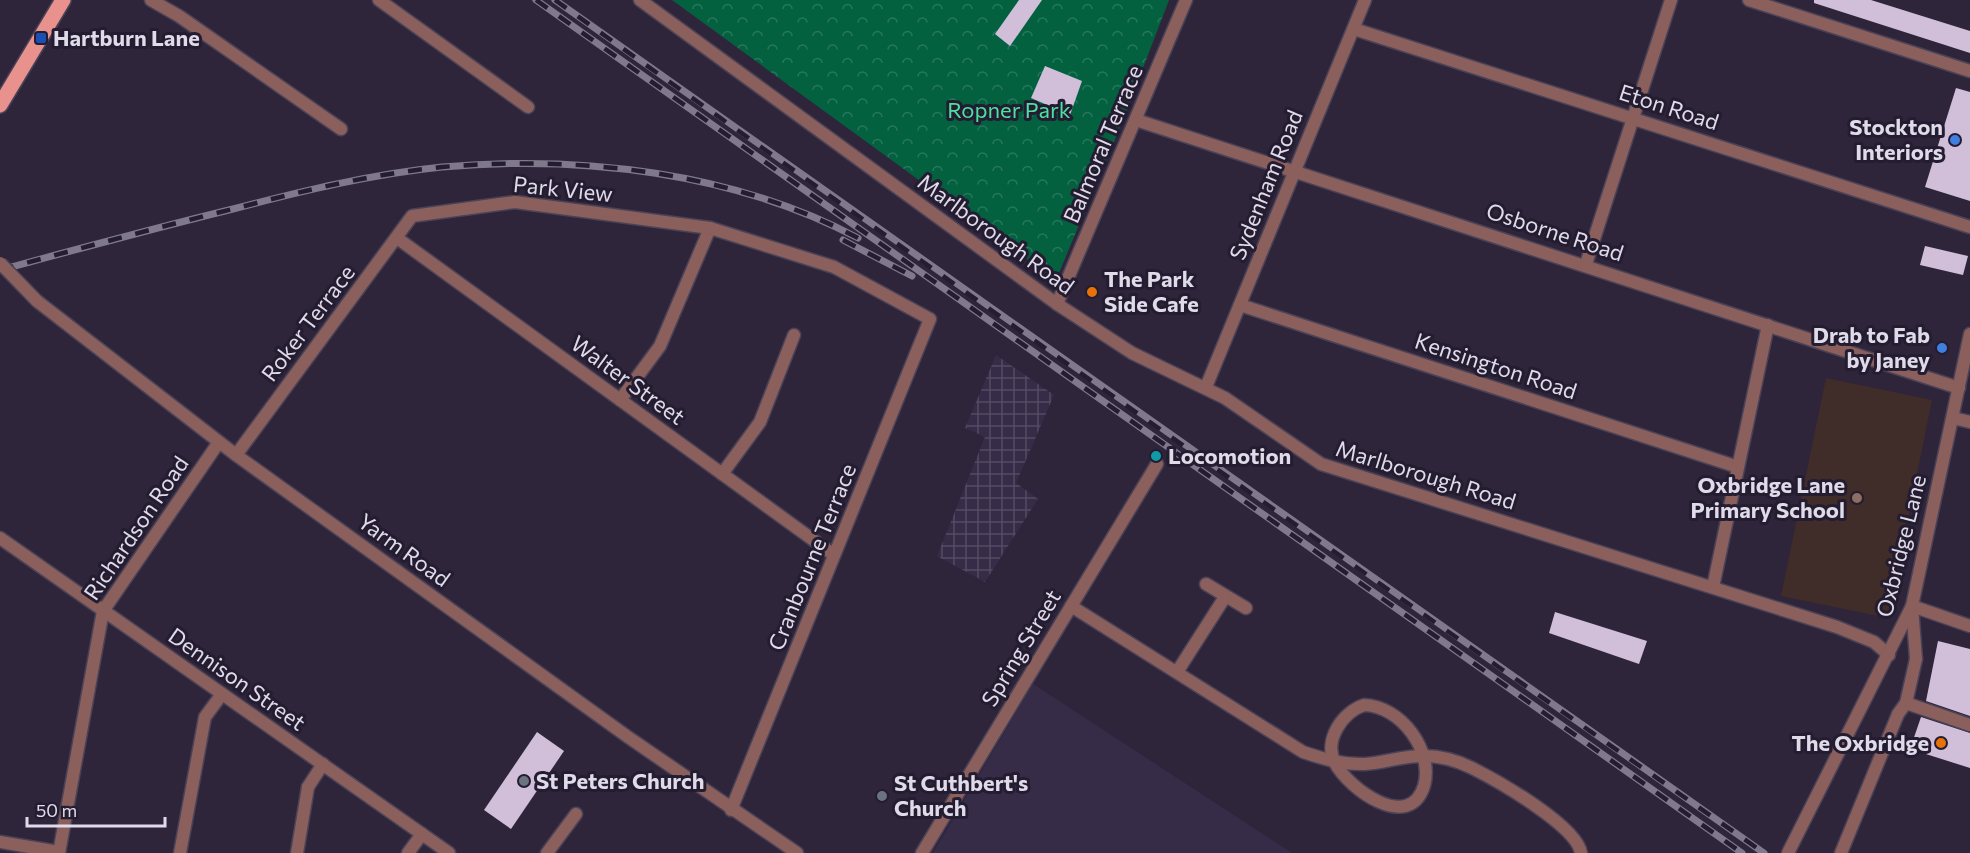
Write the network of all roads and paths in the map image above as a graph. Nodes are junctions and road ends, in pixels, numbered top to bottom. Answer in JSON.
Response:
{"nodes":[{"id":1,"x":63,"y":0,"type":"edge"},
{"id":2,"x":151,"y":0,"type":"edge"},
{"id":3,"x":379,"y":0,"type":"edge"},
{"id":4,"x":640,"y":0,"type":"edge"},
{"id":5,"x":1186,"y":0,"type":"edge"},
{"id":6,"x":1365,"y":0,"type":"edge"},
{"id":7,"x":1671,"y":0,"type":"edge"},
{"id":8,"x":1749,"y":0,"type":"edge"},
{"id":9,"x":1354,"y":29,"type":"junction"},
{"id":10,"x":1970,"y":71,"type":"edge"},
{"id":11,"x":0,"y":105,"type":"edge"},
{"id":12,"x":528,"y":107,"type":"dead end"},
{"id":13,"x":1633,"y":117,"type":"junction"},
{"id":14,"x":1136,"y":120,"type":"junction"},
{"id":15,"x":341,"y":129,"type":"dead end"},
{"id":16,"x":1295,"y":170,"type":"junction"},
{"id":17,"x":412,"y":216,"type":"joint"},
{"id":18,"x":1970,"y":227,"type":"edge"},
{"id":19,"x":710,"y":228,"type":"junction"},
{"id":20,"x":397,"y":238,"type":"junction"},
{"id":21,"x":0,"y":263,"type":"edge"},
{"id":22,"x":1586,"y":264,"type":"junction"},
{"id":23,"x":1057,"y":304,"type":"junction"},
{"id":24,"x":1240,"y":305,"type":"junction"},
{"id":25,"x":930,"y":319,"type":"joint"},
{"id":26,"x":1768,"y":325,"type":"junction"},
{"id":27,"x":1970,"y":334,"type":"edge"},
{"id":28,"x":794,"y":335,"type":"dead end"},
{"id":29,"x":1206,"y":387,"type":"junction"},
{"id":30,"x":1959,"y":388,"type":"junction"},
{"id":31,"x":620,"y":400,"type":"junction"},
{"id":32,"x":1953,"y":418,"type":"junction"},
{"id":33,"x":1970,"y":422,"type":"edge"},
{"id":34,"x":219,"y":442,"type":"junction"},
{"id":35,"x":236,"y":455,"type":"junction"},
{"id":36,"x":1157,"y":464,"type":"dead end"},
{"id":37,"x":1738,"y":467,"type":"junction"},
{"id":38,"x":722,"y":474,"type":"junction"},
{"id":39,"x":0,"y":538,"type":"edge"},
{"id":40,"x":834,"y":555,"type":"junction"},
{"id":41,"x":1206,"y":584,"type":"dead end"},
{"id":42,"x":1713,"y":586,"type":"junction"},
{"id":43,"x":1225,"y":597,"type":"junction"},
{"id":44,"x":1071,"y":606,"type":"junction"},
{"id":45,"x":1912,"y":606,"type":"junction"},
{"id":46,"x":1245,"y":608,"type":"dead end"},
{"id":47,"x":103,"y":611,"type":"junction"},
{"id":48,"x":1970,"y":626,"type":"edge"},
{"id":49,"x":1889,"y":655,"type":"junction"},
{"id":50,"x":1177,"y":672,"type":"junction"},
{"id":51,"x":222,"y":694,"type":"junction"},
{"id":52,"x":1906,"y":703,"type":"junction"},
{"id":53,"x":1970,"y":725,"type":"edge"},
{"id":54,"x":1423,"y":756,"type":"junction"},
{"id":55,"x":1334,"y":762,"type":"junction"},
{"id":56,"x":323,"y":764,"type":"junction"},
{"id":57,"x":731,"y":810,"type":"junction"},
{"id":58,"x":576,"y":814,"type":"dead end"},
{"id":59,"x":422,"y":834,"type":"junction"},
{"id":60,"x":0,"y":842,"type":"edge"},
{"id":61,"x":1840,"y":852,"type":"edge"},
{"id":62,"x":59,"y":853,"type":"edge"},
{"id":63,"x":180,"y":853,"type":"edge"},
{"id":64,"x":297,"y":853,"type":"edge"},
{"id":65,"x":408,"y":853,"type":"edge"},
{"id":66,"x":449,"y":853,"type":"edge"},
{"id":67,"x":547,"y":853,"type":"edge"},
{"id":68,"x":797,"y":853,"type":"edge"},
{"id":69,"x":922,"y":853,"type":"edge"},
{"id":70,"x":1581,"y":853,"type":"edge"},
{"id":71,"x":1788,"y":853,"type":"edge"}],
"edges":[{"from":1,"to":11,"type":"main road"},
{"from":2,"to":15,"type":"street"},
{"from":3,"to":12,"type":"street"},
{"from":4,"to":23,"type":"street","name":"Marlborough Road"},
{"from":5,"to":14,"type":"street","name":"Balmoral Terrace"},
{"from":6,"to":9,"type":"street","name":"Sydenham Road"},
{"from":7,"to":13,"type":"street"},
{"from":8,"to":10,"type":"street"},
{"from":9,"to":13,"type":"street","name":"Eton Road"},
{"from":9,"to":16,"type":"street","name":"Sydenham Road"},
{"from":13,"to":18,"type":"street","name":"Eton Road"},
{"from":13,"to":22,"type":"street"},
{"from":14,"to":16,"type":"street","name":"Osborne Road"},
{"from":14,"to":23,"type":"street","name":"Balmoral Terrace"},
{"from":16,"to":22,"type":"street","name":"Osborne Road"},
{"from":16,"to":24,"type":"street","name":"Sydenham Road"},
{"from":17,"to":19,"type":"street","name":"Park View"},
{"from":17,"to":20,"type":"street","name":"Roker Terrace"},
{"from":19,"to":25,"type":"street","name":"Park View"},
{"from":19,"to":31,"type":"street"},
{"from":20,"to":31,"type":"street","name":"Walter Street"},
{"from":20,"to":35,"type":"street","name":"Roker Terrace"},
{"from":21,"to":34,"type":"street","name":"Yarm Road","bridge":true},
{"from":22,"to":26,"type":"street","name":"Osborne Road"},
{"from":23,"to":29,"type":"street","name":"Marlborough Road"},
{"from":24,"to":29,"type":"street","name":"Sydenham Road"},
{"from":24,"to":37,"type":"street","name":"Kensington Road"},
{"from":25,"to":40,"type":"street","name":"Cranbourne Terrace"},
{"from":26,"to":30,"type":"street","name":"Osborne Road"},
{"from":26,"to":37,"type":"street"},
{"from":27,"to":30,"type":"street","name":"Oxbridge Lane"},
{"from":28,"to":38,"type":"street"},
{"from":29,"to":42,"type":"street","name":"Marlborough Road"},
{"from":30,"to":32,"type":"street","name":"Oxbridge Lane"},
{"from":31,"to":38,"type":"street","name":"Walter Street"},
{"from":32,"to":33,"type":"street"},
{"from":32,"to":45,"type":"street","name":"Oxbridge Lane"},
{"from":34,"to":35,"type":"street","name":"Yarm Road"},
{"from":34,"to":47,"type":"street","name":"Richardson Road"},
{"from":35,"to":57,"type":"street","name":"Yarm Road"},
{"from":36,"to":44,"type":"street","name":"Spring Street"},
{"from":37,"to":42,"type":"street"},
{"from":38,"to":40,"type":"street","name":"Walter Street"},
{"from":39,"to":47,"type":"street","name":"Dennison Street"},
{"from":40,"to":57,"type":"street","name":"Cranbourne Terrace"},
{"from":41,"to":43,"type":"street"},
{"from":42,"to":49,"type":"street","name":"Marlborough Road"},
{"from":43,"to":46,"type":"street"},
{"from":43,"to":50,"type":"street"},
{"from":44,"to":50,"type":"street"},
{"from":44,"to":69,"type":"street","name":"Spring Street"},
{"from":45,"to":48,"type":"street"},
{"from":45,"to":49,"type":"street","name":"Oxbridge Lane"},
{"from":45,"to":52,"type":"street"},
{"from":47,"to":51,"type":"street","name":"Dennison Street"},
{"from":47,"to":62,"type":"street","name":"Richardson Road"},
{"from":49,"to":71,"type":"street","name":"Oxbridge Lane"},
{"from":50,"to":55,"type":"street"},
{"from":51,"to":56,"type":"street","name":"Dennison Street"},
{"from":51,"to":63,"type":"street"},
{"from":52,"to":53,"type":"street"},
{"from":52,"to":61,"type":"street"},
{"from":54,"to":55,"type":"street"},
{"from":54,"to":55,"type":"street"},
{"from":54,"to":55,"type":"street"},
{"from":54,"to":70,"type":"street"},
{"from":56,"to":59,"type":"street","name":"Dennison Street"},
{"from":56,"to":64,"type":"street"},
{"from":57,"to":68,"type":"street","name":"Yarm Road"},
{"from":58,"to":67,"type":"street"},
{"from":59,"to":65,"type":"street"},
{"from":59,"to":66,"type":"street","name":"Dennison Street"},
{"from":60,"to":62,"type":"street"}]}
